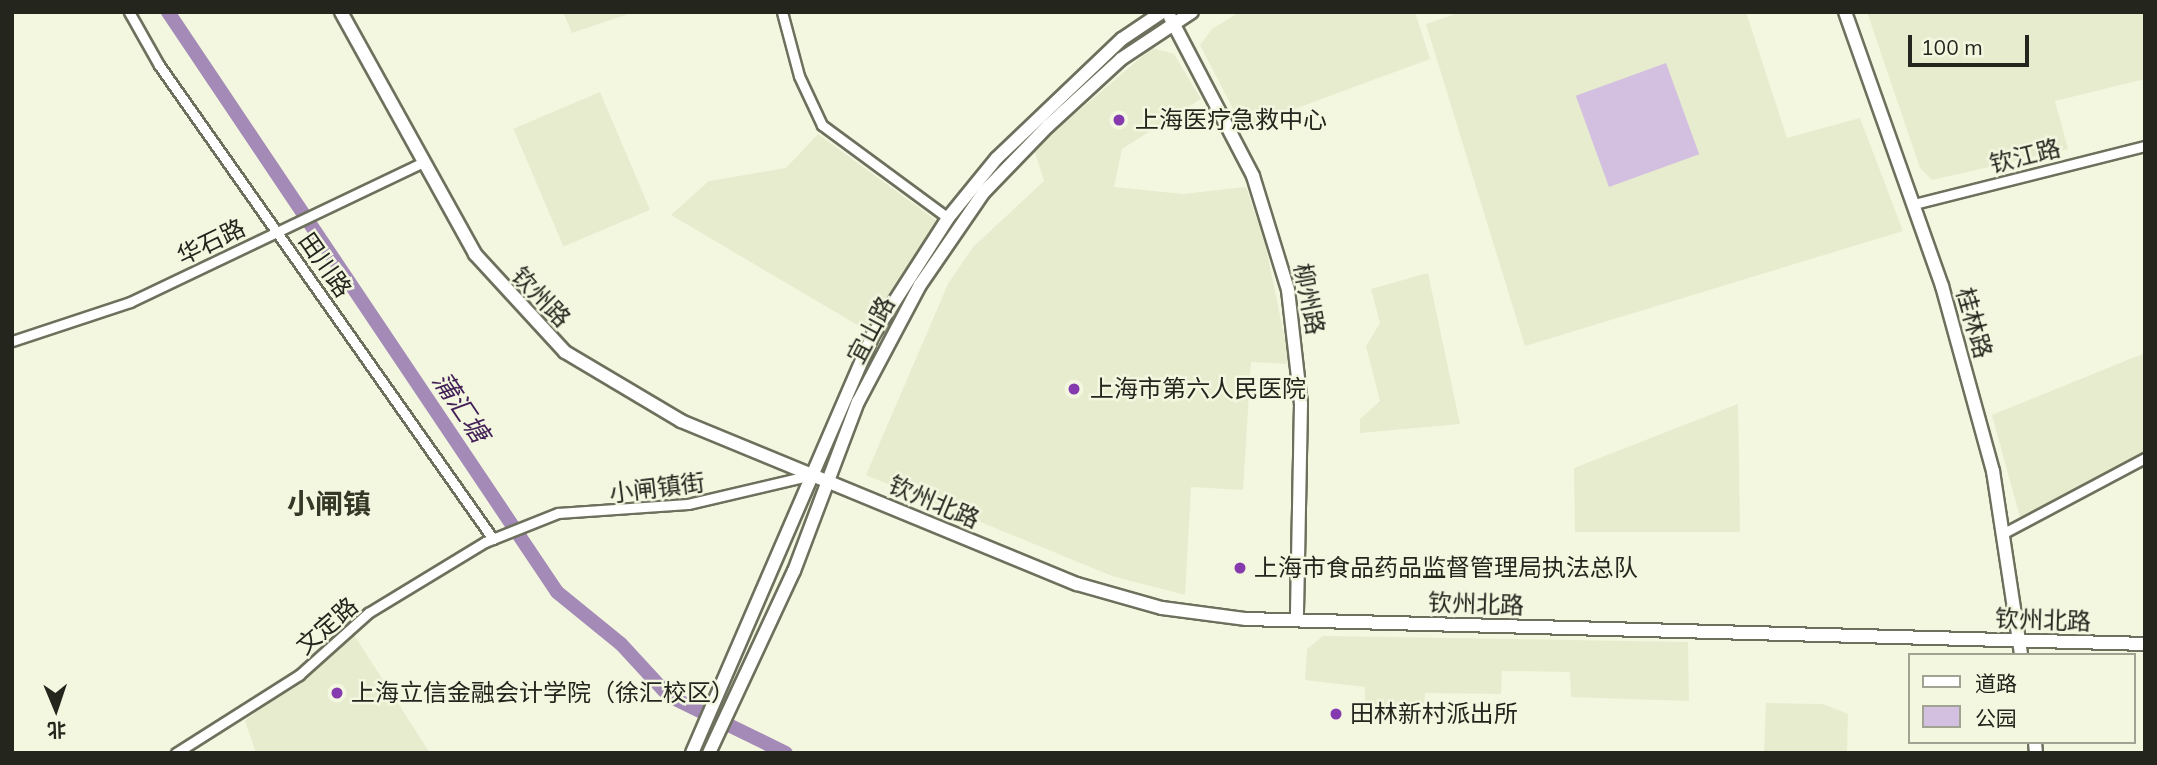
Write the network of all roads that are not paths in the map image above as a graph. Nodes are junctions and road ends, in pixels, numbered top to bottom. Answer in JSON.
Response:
{"nodes":[{"id":1,"x":129,"y":12,"type":"edge"},
{"id":2,"x":341,"y":12,"type":"edge"},
{"id":3,"x":782,"y":12,"type":"edge"},
{"id":4,"x":1192,"y":12,"type":"edge"},
{"id":5,"x":1845,"y":12,"type":"edge"},
{"id":6,"x":1167,"y":16,"type":"edge"},
{"id":7,"x":2145,"y":146,"type":"edge"},
{"id":8,"x":422,"y":163,"type":"junction"},
{"id":9,"x":1914,"y":204,"type":"junction"},
{"id":10,"x":948,"y":218,"type":"junction"},
{"id":11,"x":278,"y":232,"type":"junction"},
{"id":12,"x":12,"y":341,"type":"edge"},
{"id":13,"x":2145,"y":458,"type":"edge"},
{"id":14,"x":812,"y":475,"type":"junction"},
{"id":15,"x":831,"y":482,"type":"junction"},
{"id":16,"x":507,"y":533,"type":"joint"},
{"id":17,"x":2002,"y":534,"type":"junction"},
{"id":18,"x":493,"y":539,"type":"junction"},
{"id":19,"x":1297,"y":620,"type":"junction"},
{"id":20,"x":2019,"y":641,"type":"junction"},
{"id":21,"x":2145,"y":644,"type":"edge"},
{"id":22,"x":2021,"y":653,"type":"edge"},
{"id":23,"x":712,"y":749,"type":"edge"},
{"id":24,"x":176,"y":753,"type":"edge"},
{"id":25,"x":692,"y":753,"type":"edge"}],
"edges":[{"from":1,"to":11,"type":"street","name":"田川路"},
{"from":2,"to":8,"type":"street","name":"钦州路"},
{"from":3,"to":10,"type":"street"},
{"from":4,"to":6,"type":"street","name":"宜山路"},
{"from":5,"to":9,"type":"street","name":"桂林路"},
{"from":6,"to":10,"type":"street","name":"宜山路"},
{"from":6,"to":15,"type":"street","name":"宜山路"},
{"from":6,"to":19,"type":"street","name":"柳州路"},
{"from":7,"to":9,"type":"street","name":"钦江路"},
{"from":8,"to":11,"type":"street","name":"华石路"},
{"from":8,"to":14,"type":"street","name":"钦州路"},
{"from":9,"to":17,"type":"street","name":"桂林路"},
{"from":10,"to":14,"type":"street","name":"宜山路"},
{"from":11,"to":12,"type":"street","name":"华石路"},
{"from":11,"to":18,"type":"street","name":"田川路"},
{"from":13,"to":17,"type":"street"},
{"from":14,"to":15,"type":"street","name":"钦州路"},
{"from":14,"to":16,"type":"street","name":"小闸镇街"},
{"from":14,"to":25,"type":"street","name":"宜山路"},
{"from":15,"to":19,"type":"street","name":"钦州北路"},
{"from":15,"to":23,"type":"street","name":"宜山路"},
{"from":16,"to":18,"type":"street","name":"文定路"},
{"from":17,"to":20,"type":"street","name":"桂林路"},
{"from":18,"to":24,"type":"street","name":"文定路"},
{"from":19,"to":20,"type":"street","name":"钦州北路"},
{"from":20,"to":21,"type":"street","name":"钦州北路"},
{"from":20,"to":22,"type":"street","name":"桂林路"}]}
